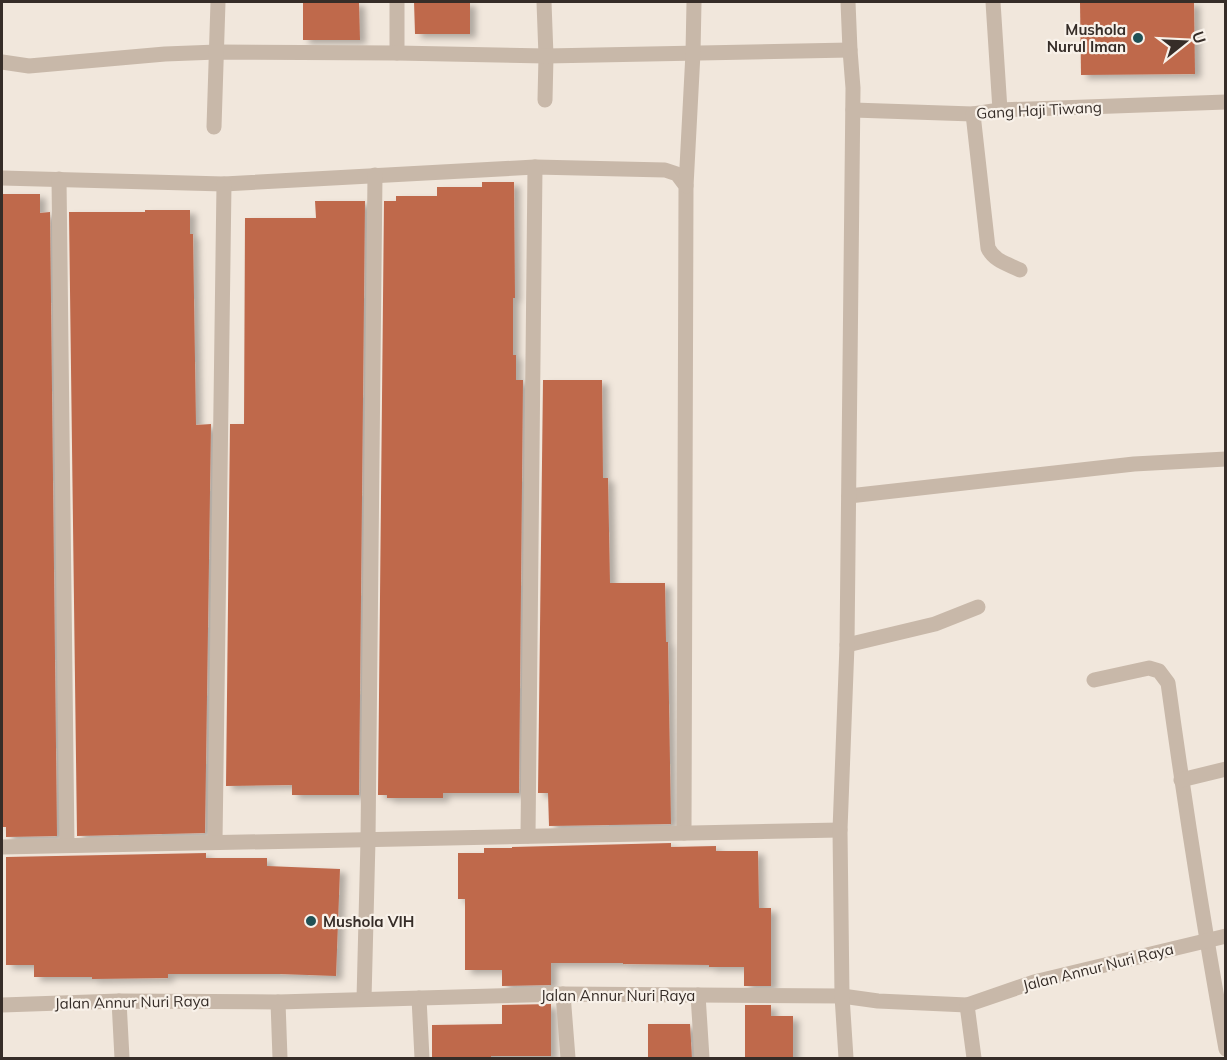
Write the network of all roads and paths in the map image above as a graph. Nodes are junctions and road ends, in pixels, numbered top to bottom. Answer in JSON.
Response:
{"nodes":[{"id":1,"x":218,"y":2,"type":"edge"},
{"id":2,"x":397,"y":2,"type":"edge"},
{"id":3,"x":544,"y":2,"type":"edge"},
{"id":4,"x":694,"y":2,"type":"edge"},
{"id":5,"x":848,"y":2,"type":"edge"},
{"id":6,"x":993,"y":2,"type":"edge"},
{"id":7,"x":850,"y":50,"type":"junction"},
{"id":8,"x":217,"y":52,"type":"junction"},
{"id":9,"x":397,"y":52,"type":"junction"},
{"id":10,"x":693,"y":53,"type":"junction"},
{"id":11,"x":546,"y":56,"type":"junction"},
{"id":12,"x":2,"y":62,"type":"edge"},
{"id":13,"x":545,"y":100,"type":"dead end"},
{"id":14,"x":1226,"y":102,"type":"edge"},
{"id":15,"x":853,"y":110,"type":"junction"},
{"id":16,"x":1000,"y":110,"type":"junction"},
{"id":17,"x":973,"y":114,"type":"junction"},
{"id":18,"x":214,"y":127,"type":"dead end"},
{"id":19,"x":535,"y":167,"type":"junction"},
{"id":20,"x":375,"y":176,"type":"junction"},
{"id":21,"x":2,"y":178,"type":"edge"},
{"id":22,"x":59,"y":179,"type":"junction"},
{"id":23,"x":224,"y":184,"type":"junction"},
{"id":24,"x":686,"y":186,"type":"junction"},
{"id":25,"x":1020,"y":270,"type":"dead end"},
{"id":26,"x":1226,"y":459,"type":"edge"},
{"id":27,"x":849,"y":496,"type":"junction"},
{"id":28,"x":978,"y":607,"type":"dead end"},
{"id":29,"x":847,"y":645,"type":"junction"},
{"id":30,"x":1094,"y":680,"type":"dead end"},
{"id":31,"x":1226,"y":769,"type":"edge"},
{"id":32,"x":1181,"y":780,"type":"junction"},
{"id":33,"x":840,"y":830,"type":"junction"},
{"id":34,"x":684,"y":833,"type":"junction"},
{"id":35,"x":528,"y":836,"type":"junction"},
{"id":36,"x":368,"y":840,"type":"junction"},
{"id":37,"x":215,"y":842,"type":"junction"},
{"id":38,"x":67,"y":845,"type":"junction"},
{"id":39,"x":2,"y":847,"type":"edge"},
{"id":40,"x":1226,"y":936,"type":"edge"},
{"id":41,"x":1206,"y":940,"type":"junction"},
{"id":42,"x":563,"y":994,"type":"junction"},
{"id":43,"x":698,"y":995,"type":"junction"},
{"id":44,"x":842,"y":996,"type":"junction"},
{"id":45,"x":419,"y":998,"type":"junction"},
{"id":46,"x":364,"y":999,"type":"junction"},
{"id":47,"x":119,"y":1001,"type":"junction"},
{"id":48,"x":278,"y":1002,"type":"junction"},
{"id":49,"x":2,"y":1005,"type":"edge"},
{"id":50,"x":967,"y":1005,"type":"junction"},
{"id":51,"x":1226,"y":1049,"type":"edge"},
{"id":52,"x":122,"y":1059,"type":"edge"},
{"id":53,"x":280,"y":1059,"type":"edge"},
{"id":54,"x":422,"y":1059,"type":"edge"},
{"id":55,"x":568,"y":1059,"type":"edge"},
{"id":56,"x":702,"y":1059,"type":"edge"},
{"id":57,"x":846,"y":1059,"type":"edge"},
{"id":58,"x":974,"y":1059,"type":"edge"}],
"edges":[{"from":1,"to":8,"type":"street"},
{"from":2,"to":9,"type":"street"},
{"from":3,"to":11,"type":"street"},
{"from":4,"to":10,"type":"street"},
{"from":5,"to":7,"type":"street"},
{"from":6,"to":16,"type":"street"},
{"from":7,"to":10,"type":"street"},
{"from":7,"to":15,"type":"street"},
{"from":8,"to":9,"type":"street"},
{"from":8,"to":12,"type":"street"},
{"from":8,"to":18,"type":"street"},
{"from":9,"to":11,"type":"street"},
{"from":10,"to":11,"type":"street"},
{"from":10,"to":24,"type":"street"},
{"from":11,"to":13,"type":"street"},
{"from":14,"to":16,"type":"street","name":"Gang Haji Tiwang"},
{"from":15,"to":17,"type":"street","name":"Gang Haji Tiwang"},
{"from":15,"to":27,"type":"street"},
{"from":16,"to":17,"type":"street","name":"Gang Haji Tiwang"},
{"from":17,"to":25,"type":"street"},
{"from":19,"to":20,"type":"street"},
{"from":19,"to":24,"type":"street"},
{"from":19,"to":35,"type":"street"},
{"from":20,"to":23,"type":"street"},
{"from":20,"to":36,"type":"street"},
{"from":21,"to":22,"type":"street"},
{"from":22,"to":23,"type":"street"},
{"from":22,"to":38,"type":"street"},
{"from":23,"to":37,"type":"street"},
{"from":24,"to":34,"type":"street"},
{"from":26,"to":27,"type":"street"},
{"from":27,"to":29,"type":"street"},
{"from":28,"to":29,"type":"street"},
{"from":29,"to":33,"type":"street"},
{"from":30,"to":32,"type":"street"},
{"from":31,"to":32,"type":"street"},
{"from":32,"to":41,"type":"street"},
{"from":33,"to":34,"type":"street"},
{"from":33,"to":44,"type":"street"},
{"from":34,"to":35,"type":"street"},
{"from":35,"to":36,"type":"street"},
{"from":36,"to":37,"type":"street"},
{"from":36,"to":46,"type":"street"},
{"from":37,"to":38,"type":"street"},
{"from":38,"to":39,"type":"street"},
{"from":40,"to":41,"type":"street","name":"Jalan Annur Nuri Raya"},
{"from":41,"to":50,"type":"street","name":"Jalan Annur Nuri Raya"},
{"from":41,"to":51,"type":"street"},
{"from":42,"to":43,"type":"street","name":"Jalan Annur Nuri Raya"},
{"from":42,"to":45,"type":"street","name":"Jalan Annur Nuri Raya"},
{"from":42,"to":55,"type":"street"},
{"from":43,"to":44,"type":"street","name":"Jalan Annur Nuri Raya"},
{"from":43,"to":56,"type":"street"},
{"from":44,"to":50,"type":"street","name":"Jalan Annur Nuri Raya"},
{"from":44,"to":57,"type":"street"},
{"from":45,"to":46,"type":"street","name":"Jalan Annur Nuri Raya"},
{"from":45,"to":54,"type":"street"},
{"from":46,"to":48,"type":"street","name":"Jalan Annur Nuri Raya"},
{"from":47,"to":48,"type":"street","name":"Jalan Annur Nuri Raya"},
{"from":47,"to":49,"type":"street","name":"Jalan Annur Nuri Raya"},
{"from":47,"to":52,"type":"street"},
{"from":48,"to":53,"type":"street"},
{"from":50,"to":58,"type":"street"}]}
